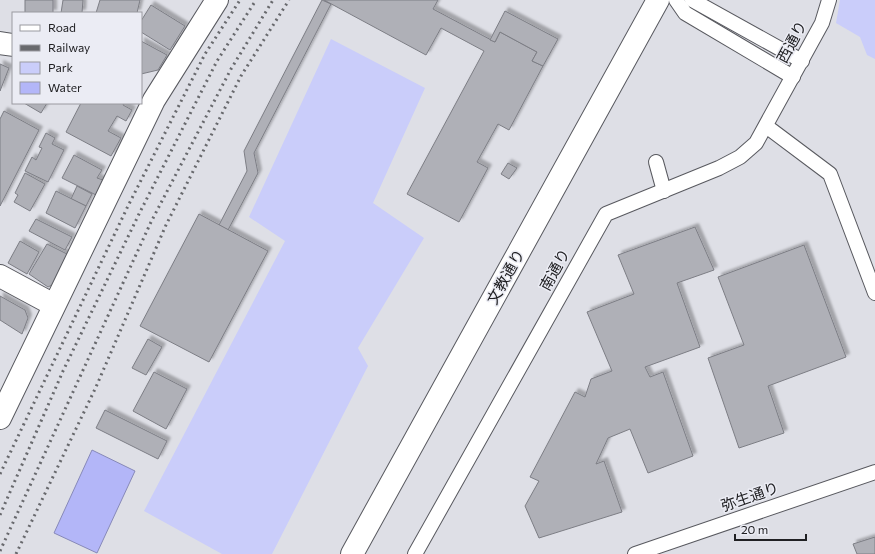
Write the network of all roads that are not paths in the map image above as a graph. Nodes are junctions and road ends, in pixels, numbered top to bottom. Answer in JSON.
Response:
{"nodes":[{"id":1,"x":217,"y":0,"type":"edge"},
{"id":2,"x":658,"y":0,"type":"edge"},
{"id":3,"x":676,"y":0,"type":"edge"},
{"id":4,"x":692,"y":0,"type":"edge"},
{"id":5,"x":829,"y":0,"type":"edge"},
{"id":6,"x":0,"y":43,"type":"edge"},
{"id":7,"x":12,"y":45,"type":"edge"},
{"id":8,"x":802,"y":62,"type":"junction"},
{"id":9,"x":793,"y":77,"type":"junction"},
{"id":10,"x":148,"y":96,"type":"edge"},
{"id":11,"x":766,"y":126,"type":"junction"},
{"id":12,"x":656,"y":162,"type":"dead end"},
{"id":13,"x":664,"y":191,"type":"junction"},
{"id":14,"x":0,"y":276,"type":"edge"},
{"id":15,"x":875,"y":293,"type":"edge"},
{"id":16,"x":54,"y":305,"type":"junction"},
{"id":17,"x":0,"y":418,"type":"edge"},
{"id":18,"x":875,"y":472,"type":"edge"},
{"id":19,"x":352,"y":554,"type":"edge"},
{"id":20,"x":415,"y":554,"type":"edge"},
{"id":21,"x":635,"y":554,"type":"edge"}],
"edges":[{"from":1,"to":10,"type":"street"},
{"from":2,"to":19,"type":"street","name":"文教通り"},
{"from":3,"to":9,"type":"lane"},
{"from":4,"to":8,"type":"lane"},
{"from":5,"to":8,"type":"lane","name":"西通り"},
{"from":6,"to":7,"type":"street"},
{"from":8,"to":9,"type":"lane","name":"西通り"},
{"from":9,"to":11,"type":"lane","name":"南通り"},
{"from":10,"to":16,"type":"street"},
{"from":11,"to":13,"type":"lane","name":"南通り"},
{"from":11,"to":15,"type":"lane"},
{"from":12,"to":13,"type":"lane"},
{"from":13,"to":20,"type":"lane","name":"南通り"},
{"from":14,"to":16,"type":"street"},
{"from":16,"to":17,"type":"street"},
{"from":18,"to":21,"type":"lane","name":"弥生通り"}]}
